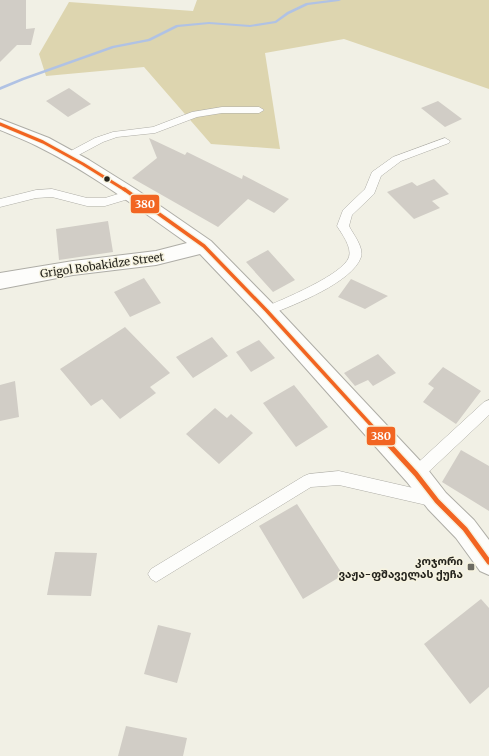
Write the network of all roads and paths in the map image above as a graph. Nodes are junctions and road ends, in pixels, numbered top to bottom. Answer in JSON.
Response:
{"nodes":[{"id":1,"x":258,"y":110,"type":"dead end"},
{"id":2,"x":0,"y":124,"type":"edge"},
{"id":3,"x":446,"y":141,"type":"dead end"},
{"id":4,"x":69,"y":156,"type":"junction"},
{"id":5,"x":130,"y":194,"type":"junction"},
{"id":6,"x":0,"y":203,"type":"edge"},
{"id":7,"x":204,"y":246,"type":"junction"},
{"id":8,"x":0,"y":281,"type":"edge"},
{"id":9,"x":267,"y":311,"type":"junction"},
{"id":10,"x":489,"y":406,"type":"edge"},
{"id":11,"x":416,"y":474,"type":"junction"},
{"id":12,"x":437,"y":501,"type":"junction"},
{"id":13,"x":477,"y":530,"type":"edge"},
{"id":14,"x":489,"y":562,"type":"edge"},
{"id":15,"x":156,"y":574,"type":"dead end"}],
"edges":[{"from":1,"to":4,"type":"lane"},
{"from":2,"to":4,"type":"street"},
{"from":3,"to":9,"type":"lane"},
{"from":4,"to":5,"type":"street"},
{"from":5,"to":6,"type":"lane"},
{"from":5,"to":7,"type":"street"},
{"from":7,"to":8,"type":"street","name":"Grigol Robakidze Street"},
{"from":7,"to":9,"type":"street"},
{"from":9,"to":11,"type":"street"},
{"from":10,"to":11,"type":"lane"},
{"from":11,"to":12,"type":"street"},
{"from":12,"to":13,"type":"street"},
{"from":12,"to":15,"type":"lane"},
{"from":13,"to":14,"type":"street"}]}
